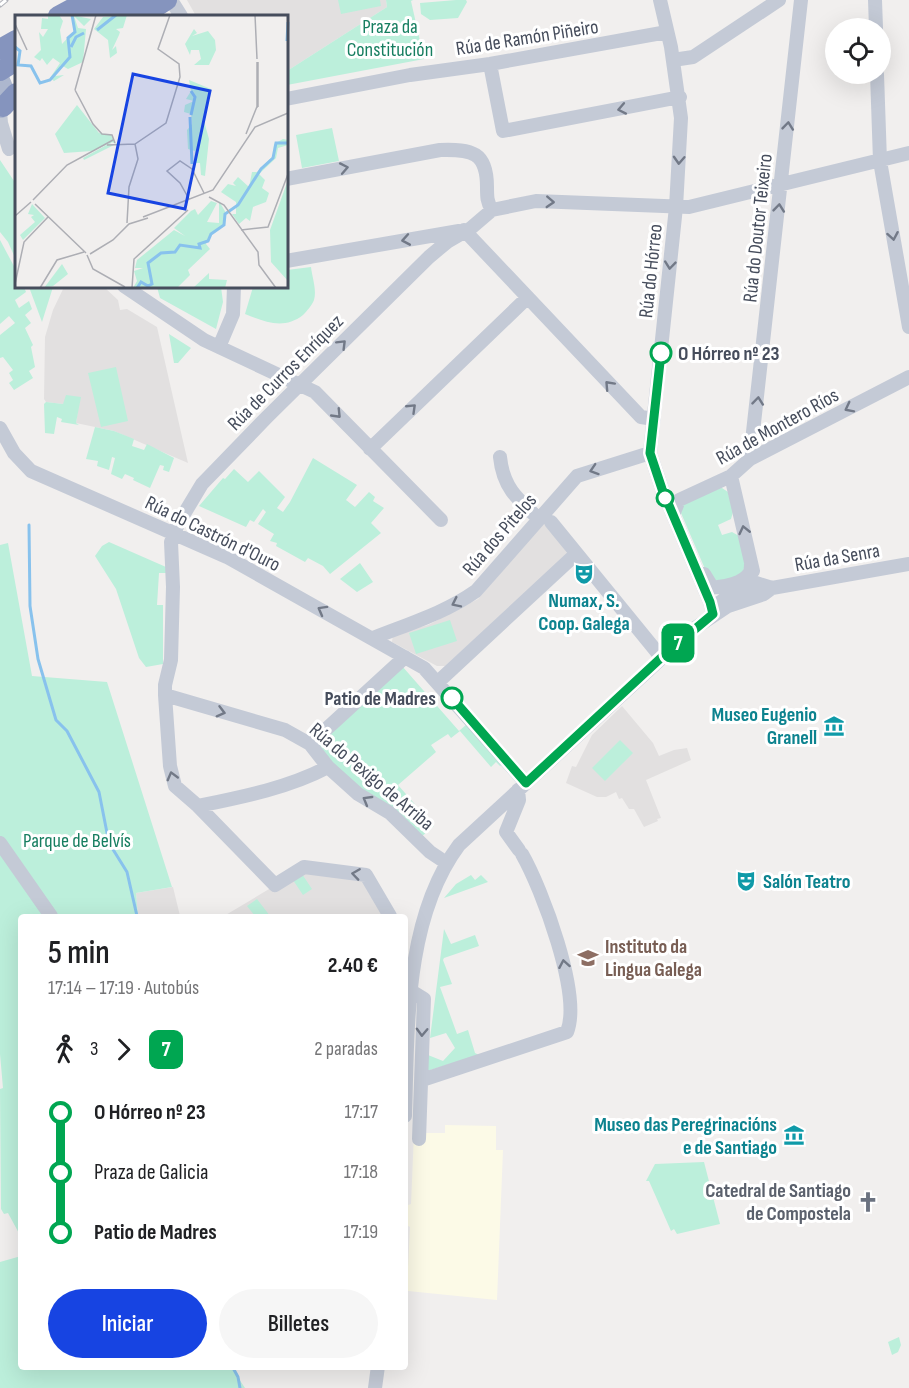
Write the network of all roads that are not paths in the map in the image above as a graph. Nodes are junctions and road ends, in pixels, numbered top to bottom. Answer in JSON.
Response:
{"nodes":[{"id":1,"x":88,"y":0,"type":"edge"},
{"id":2,"x":104,"y":0,"type":"edge"},
{"id":3,"x":117,"y":0,"type":"edge"},
{"id":4,"x":142,"y":0,"type":"edge"},
{"id":5,"x":169,"y":0,"type":"edge"},
{"id":6,"x":660,"y":0,"type":"edge"},
{"id":7,"x":779,"y":0,"type":"edge"},
{"id":8,"x":801,"y":0,"type":"edge"},
{"id":9,"x":875,"y":0,"type":"edge"},
{"id":10,"x":60,"y":15,"type":"edge"},
{"id":11,"x":78,"y":15,"type":"edge"},
{"id":12,"x":92,"y":15,"type":"edge"},
{"id":13,"x":116,"y":15,"type":"edge"},
{"id":14,"x":144,"y":15,"type":"edge"},
{"id":15,"x":180,"y":15,"type":"edge"},
{"id":16,"x":876,"y":18,"type":"edge"},
{"id":17,"x":667,"y":32,"type":"junction"},
{"id":18,"x":15,"y":43,"type":"edge"},
{"id":19,"x":673,"y":60,"type":"junction"},
{"id":20,"x":490,"y":64,"type":"junction"},
{"id":21,"x":8,"y":65,"type":"edge"},
{"id":22,"x":877,"y":84,"type":"edge"},
{"id":23,"x":0,"y":86,"type":"edge"},
{"id":24,"x":680,"y":97,"type":"junction"},
{"id":25,"x":288,"y":99,"type":"edge"},
{"id":26,"x":5,"y":106,"type":"edge"},
{"id":27,"x":9,"y":150,"type":"edge"},
{"id":28,"x":909,"y":153,"type":"edge"},
{"id":29,"x":880,"y":160,"type":"junction"},
{"id":30,"x":288,"y":179,"type":"edge"},
{"id":31,"x":782,"y":184,"type":"junction"},
{"id":32,"x":676,"y":207,"type":"junction"},
{"id":33,"x":492,"y":210,"type":"junction"},
{"id":34,"x":464,"y":231,"type":"junction"},
{"id":35,"x":432,"y":236,"type":"junction"},
{"id":36,"x":438,"y":249,"type":"junction"},
{"id":37,"x":288,"y":261,"type":"edge"},
{"id":38,"x":126,"y":288,"type":"edge"},
{"id":39,"x":234,"y":288,"type":"edge"},
{"id":40,"x":527,"y":298,"type":"junction"},
{"id":41,"x":909,"y":327,"type":"edge"},
{"id":42,"x":219,"y":347,"type":"junction"},
{"id":43,"x":909,"y":377,"type":"edge"},
{"id":44,"x":300,"y":384,"type":"junction"},
{"id":45,"x":654,"y":419,"type":"junction"},
{"id":46,"x":0,"y":428,"type":"edge"},
{"id":47,"x":370,"y":449,"type":"junction"},
{"id":48,"x":650,"y":453,"type":"junction"},
{"id":49,"x":500,"y":457,"type":"dead end"},
{"id":50,"x":750,"y":459,"type":"junction"},
{"id":51,"x":731,"y":476,"type":"junction"},
{"id":52,"x":673,"y":516,"type":"junction"},
{"id":53,"x":441,"y":520,"type":"dead end"},
{"id":54,"x":545,"y":520,"type":"junction"},
{"id":55,"x":173,"y":533,"type":"junction"},
{"id":56,"x":576,"y":554,"type":"junction"},
{"id":57,"x":751,"y":562,"type":"junction"},
{"id":58,"x":909,"y":564,"type":"edge"},
{"id":59,"x":756,"y":583,"type":"junction"},
{"id":60,"x":772,"y":588,"type":"junction"},
{"id":61,"x":719,"y":606,"type":"junction"},
{"id":62,"x":373,"y":638,"type":"junction"},
{"id":63,"x":405,"y":657,"type":"junction"},
{"id":64,"x":661,"y":657,"type":"junction"},
{"id":65,"x":438,"y":682,"type":"junction"},
{"id":66,"x":165,"y":695,"type":"junction"},
{"id":67,"x":310,"y":744,"type":"junction"},
{"id":68,"x":328,"y":767,"type":"junction"},
{"id":69,"x":522,"y":786,"type":"junction"},
{"id":70,"x":198,"y":806,"type":"junction"},
{"id":71,"x":0,"y":843,"type":"edge"},
{"id":72,"x":446,"y":862,"type":"junction"},
{"id":73,"x":50,"y":914,"type":"edge"},
{"id":74,"x":389,"y":914,"type":"edge"},
{"id":75,"x":411,"y":946,"type":"edge"},
{"id":76,"x":411,"y":991,"type":"junction"},
{"id":77,"x":408,"y":1041,"type":"edge"},
{"id":78,"x":422,"y":1080,"type":"junction"},
{"id":79,"x":419,"y":1139,"type":"dead end"},
{"id":80,"x":377,"y":1370,"type":"edge"},
{"id":81,"x":375,"y":1388,"type":"edge"}],
"edges":[{"from":1,"to":10,"type":"highway"},
{"from":2,"to":11,"type":"highway"},
{"from":3,"to":12,"type":"highway"},
{"from":4,"to":13,"type":"highway"},
{"from":5,"to":14,"type":"highway"},
{"from":5,"to":15,"type":"street"},
{"from":6,"to":17,"type":"street","name":"Rúa do Hórreo"},
{"from":7,"to":19,"type":"street"},
{"from":31,"to":8,"type":"street","name":"Rúa do Doutor Teixeiro","one_way":true},
{"from":9,"to":16,"type":"street"},
{"from":17,"to":19,"type":"street","name":"Rúa do Hórreo"},
{"from":17,"to":20,"type":"street","name":"Rúa de Ramón Piñeiro"},
{"from":18,"to":21,"type":"highway"},
{"from":19,"to":24,"type":"street","name":"Rúa do Hórreo"},
{"from":24,"to":20,"type":"street","one_way":true},
{"from":20,"to":25,"type":"street","name":"Rúa de Ramón Piñeiro"},
{"from":21,"to":23,"type":"highway"},
{"from":21,"to":26,"type":"main road"},
{"from":22,"to":29,"type":"street"},
{"from":24,"to":32,"type":"street","name":"Rúa do Hórreo","one_way":true},
{"from":26,"to":27,"type":"street"},
{"from":28,"to":29,"type":"street"},
{"from":29,"to":31,"type":"street"},
{"from":29,"to":41,"type":"street","one_way":true},
{"from":30,"to":33,"type":"street","one_way":true},
{"from":31,"to":32,"type":"street"},
{"from":50,"to":31,"type":"street","name":"Rúa do Doutor Teixeiro","one_way":true},
{"from":33,"to":32,"type":"street","one_way":true},
{"from":32,"to":45,"type":"street","name":"Rúa do Hórreo","one_way":true},
{"from":33,"to":34,"type":"street","name":"Rúa de Curros Enríquez"},
{"from":34,"to":35,"type":"street"},
{"from":34,"to":36,"type":"street","name":"Rúa de Curros Enríquez"},
{"from":34,"to":40,"type":"street"},
{"from":35,"to":36,"type":"street"},
{"from":35,"to":37,"type":"street","one_way":true},
{"from":44,"to":36,"type":"street","name":"Rúa de Curros Enríquez","one_way":true},
{"from":38,"to":42,"type":"street"},
{"from":39,"to":42,"type":"street"},
{"from":45,"to":40,"type":"street","one_way":true},
{"from":47,"to":40,"type":"street","one_way":true},
{"from":42,"to":44,"type":"street"},
{"from":43,"to":50,"type":"street","name":"Rúa de Montero Ríos","one_way":true},
{"from":44,"to":47,"type":"street","one_way":true},
{"from":44,"to":55,"type":"street","name":"Rúa de Curros Enríquez"},
{"from":45,"to":48,"type":"street","name":"Rúa do Hórreo"},
{"from":46,"to":55,"type":"street","name":"Rúa do Castrón d'Ouro"},
{"from":47,"to":53,"type":"street"},
{"from":48,"to":52,"type":"street","name":"Rúa do Hórreo"},
{"from":48,"to":54,"type":"street","name":"Rúa dos Pitelos","one_way":true},
{"from":49,"to":54,"type":"street"},
{"from":50,"to":51,"type":"street","name":"Rúa de Montero Ríos"},
{"from":51,"to":52,"type":"street","name":"Rúa de Montero Ríos"},
{"from":57,"to":51,"type":"street","one_way":true},
{"from":52,"to":57,"type":"street"},
{"from":52,"to":61,"type":"street","name":"Rúa do Hórreo"},
{"from":54,"to":56,"type":"street"},
{"from":54,"to":62,"type":"street","name":"Rúa dos Pitelos","one_way":true},
{"from":62,"to":55,"type":"street","name":"Rúa do Castrón d'Ouro","one_way":true},
{"from":55,"to":66,"type":"street"},
{"from":56,"to":64,"type":"street"},
{"from":56,"to":65,"type":"street"},
{"from":57,"to":59,"type":"street"},
{"from":58,"to":60,"type":"street","name":"Rúa da Senra"},
{"from":59,"to":60,"type":"street","name":"Rúa da Senra"},
{"from":59,"to":61,"type":"street"},
{"from":60,"to":61,"type":"street","name":"Rúa da Senra"},
{"from":61,"to":64,"type":"street"},
{"from":62,"to":63,"type":"street","name":"Rúa do Castrón d'Ouro"},
{"from":63,"to":65,"type":"street","name":"Rúa do Castrón d'Ouro"},
{"from":63,"to":67,"type":"street"},
{"from":64,"to":69,"type":"street"},
{"from":65,"to":69,"type":"street"},
{"from":66,"to":67,"type":"street","name":"Rúa do Pexigo de Arriba","one_way":true},
{"from":70,"to":66,"type":"street","one_way":true},
{"from":67,"to":68,"type":"street","name":"Rúa do Pexigo de Arriba"},
{"from":68,"to":70,"type":"street"},
{"from":72,"to":68,"type":"street","name":"Rúa do Pexigo de Arriba","one_way":true},
{"from":69,"to":72,"type":"street"},
{"from":78,"to":69,"type":"street","one_way":true},
{"from":74,"to":70,"type":"street","one_way":true},
{"from":71,"to":73,"type":"street"},
{"from":72,"to":75,"type":"street"},
{"from":75,"to":76,"type":"street"},
{"from":76,"to":77,"type":"street"},
{"from":76,"to":78,"type":"street","one_way":true},
{"from":78,"to":79,"type":"street"},
{"from":80,"to":81,"type":"street"}]}
